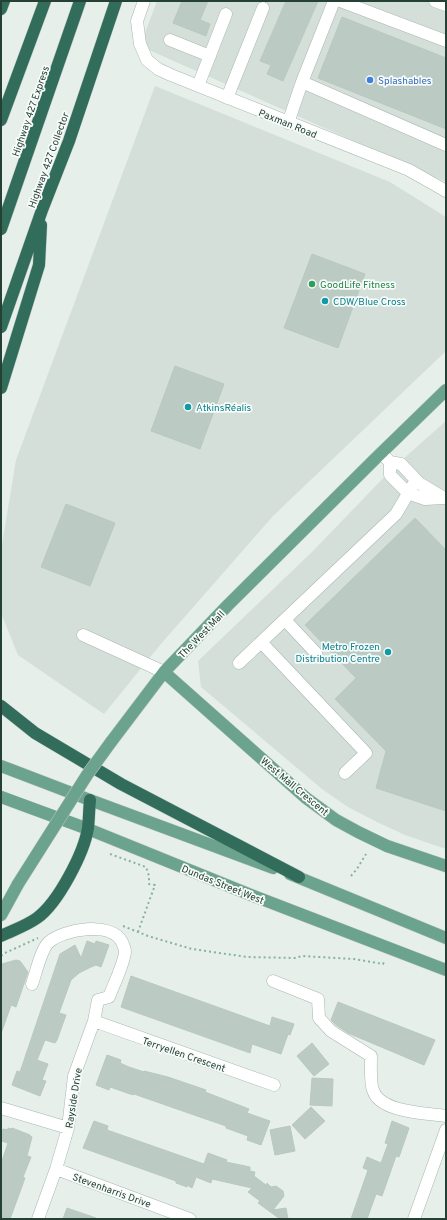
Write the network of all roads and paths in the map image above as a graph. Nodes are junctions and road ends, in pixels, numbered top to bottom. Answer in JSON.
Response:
{"nodes":[{"id":1,"x":4,"y":1,"type":"edge"},
{"id":2,"x":44,"y":1,"type":"edge"},
{"id":3,"x":80,"y":1,"type":"edge"},
{"id":4,"x":116,"y":1,"type":"edge"},
{"id":5,"x":144,"y":1,"type":"edge"},
{"id":6,"x":334,"y":1,"type":"edge"},
{"id":7,"x":340,"y":1,"type":"edge"},
{"id":8,"x":435,"y":1,"type":"edge"},
{"id":9,"x":446,"y":5,"type":"edge"},
{"id":10,"x":263,"y":8,"type":"dead end"},
{"id":11,"x":1,"y":9,"type":"edge"},
{"id":12,"x":226,"y":14,"type":"dead end"},
{"id":13,"x":170,"y":40,"type":"dead end"},
{"id":14,"x":446,"y":41,"type":"edge"},
{"id":15,"x":210,"y":56,"type":"junction"},
{"id":16,"x":302,"y":82,"type":"junction"},
{"id":17,"x":198,"y":86,"type":"junction"},
{"id":18,"x":227,"y":98,"type":"junction"},
{"id":19,"x":1,"y":120,"type":"edge"},
{"id":20,"x":288,"y":123,"type":"junction"},
{"id":21,"x":446,"y":145,"type":"edge"},
{"id":22,"x":446,"y":191,"type":"edge"},
{"id":23,"x":42,"y":210,"type":"junction"},
{"id":24,"x":1,"y":229,"type":"edge"},
{"id":25,"x":1,"y":327,"type":"edge"},
{"id":26,"x":1,"y":388,"type":"edge"},
{"id":27,"x":446,"y":390,"type":"edge"},
{"id":28,"x":381,"y":453,"type":"junction"},
{"id":29,"x":390,"y":462,"type":"junction"},
{"id":30,"x":416,"y":480,"type":"junction"},
{"id":31,"x":408,"y":493,"type":"junction"},
{"id":32,"x":445,"y":498,"type":"edge"},
{"id":33,"x":285,"y":620,"type":"junction"},
{"id":34,"x":83,"y":635,"type":"dead end"},
{"id":35,"x":261,"y":642,"type":"junction"},
{"id":36,"x":316,"y":653,"type":"dead end"},
{"id":37,"x":239,"y":663,"type":"dead end"},
{"id":38,"x":164,"y":672,"type":"junction"},
{"id":39,"x":1,"y":706,"type":"edge"},
{"id":40,"x":1,"y":766,"type":"edge"},
{"id":41,"x":344,"y":773,"type":"dead end"},
{"id":42,"x":1,"y":797,"type":"edge"},
{"id":43,"x":90,"y":800,"type":"junction"},
{"id":44,"x":88,"y":829,"type":"junction"},
{"id":45,"x":110,"y":854,"type":"dead end"},
{"id":46,"x":366,"y":854,"type":"dead end"},
{"id":47,"x":446,"y":866,"type":"edge"},
{"id":48,"x":351,"y":876,"type":"dead end"},
{"id":49,"x":299,"y":878,"type":"junction"},
{"id":50,"x":1,"y":915,"type":"edge"},
{"id":51,"x":443,"y":935,"type":"edge"},
{"id":52,"x":1,"y":936,"type":"edge"},
{"id":53,"x":384,"y":962,"type":"dead end"},
{"id":54,"x":446,"y":970,"type":"edge"},
{"id":55,"x":273,"y":981,"type":"dead end"},
{"id":56,"x":32,"y":984,"type":"dead end"},
{"id":57,"x":94,"y":1021,"type":"junction"},
{"id":58,"x":274,"y":1085,"type":"dead end"},
{"id":59,"x":1,"y":1108,"type":"edge"},
{"id":60,"x":446,"y":1116,"type":"edge"},
{"id":61,"x":68,"y":1128,"type":"junction"},
{"id":62,"x":446,"y":1130,"type":"edge"},
{"id":63,"x":56,"y":1169,"type":"junction"},
{"id":64,"x":38,"y":1219,"type":"edge"},
{"id":65,"x":190,"y":1219,"type":"edge"},
{"id":66,"x":414,"y":1219,"type":"edge"}],
"edges":[{"from":1,"to":11,"type":"highway"},
{"from":2,"to":19,"type":"highway"},
{"from":3,"to":24,"type":"highway","name":"Highway 427 Express"},
{"from":4,"to":23,"type":"highway","name":"Highway 427 Collector"},
{"from":5,"to":17,"type":"street","name":"Paxman Road"},
{"from":6,"to":16,"type":"street"},
{"from":7,"to":14,"type":"street"},
{"from":8,"to":9,"type":"street"},
{"from":10,"to":18,"type":"street"},
{"from":12,"to":15,"type":"street"},
{"from":13,"to":15,"type":"street"},
{"from":15,"to":17,"type":"street"},
{"from":16,"to":20,"type":"street"},
{"from":16,"to":21,"type":"street"},
{"from":17,"to":18,"type":"street","name":"Paxman Road"},
{"from":18,"to":20,"type":"street","name":"Paxman Road"},
{"from":20,"to":22,"type":"street","name":"Paxman Road"},
{"from":23,"to":25,"type":"highway","name":"Highway 427 Collector"},
{"from":23,"to":26,"type":"highway"},
{"from":27,"to":28,"type":"main road","name":"The West Mall"},
{"from":28,"to":29,"type":"street"},
{"from":28,"to":38,"type":"main road","name":"The West Mall"},
{"from":29,"to":30,"type":"street"},
{"from":29,"to":31,"type":"street"},
{"from":30,"to":31,"type":"street"},
{"from":30,"to":32,"type":"street"},
{"from":31,"to":32,"type":"street"},
{"from":31,"to":33,"type":"street"},
{"from":33,"to":35,"type":"street"},
{"from":33,"to":36,"type":"street"},
{"from":34,"to":38,"type":"street"},
{"from":35,"to":37,"type":"street"},
{"from":35,"to":41,"type":"street"},
{"from":38,"to":47,"type":"main road","name":"West Mall Crescent"},
{"from":38,"to":50,"type":"main road","name":"The West Mall","bridge":true},
{"from":39,"to":49,"type":"highway"},
{"from":40,"to":43,"type":"main road"},
{"from":42,"to":44,"type":"main road","name":"Dundas Street West"},
{"from":43,"to":44,"type":"highway"},
{"from":43,"to":49,"type":"main road"},
{"from":44,"to":52,"type":"highway"},
{"from":44,"to":54,"type":"main road","name":"Dundas Street West"},
{"from":45,"to":53,"type":"path"},
{"from":46,"to":48,"type":"path"},
{"from":49,"to":51,"type":"main road"},
{"from":55,"to":60,"type":"street"},
{"from":56,"to":57,"type":"street","name":"Rayside Drive"},
{"from":57,"to":58,"type":"street","name":"Terryellen Crescent"},
{"from":57,"to":61,"type":"street","name":"Rayside Drive"},
{"from":59,"to":61,"type":"street"},
{"from":61,"to":63,"type":"street","name":"Rayside Drive"},
{"from":62,"to":66,"type":"street"},
{"from":63,"to":64,"type":"street","name":"Rayside Drive"},
{"from":63,"to":65,"type":"street","name":"Stevenharris Drive"}]}
